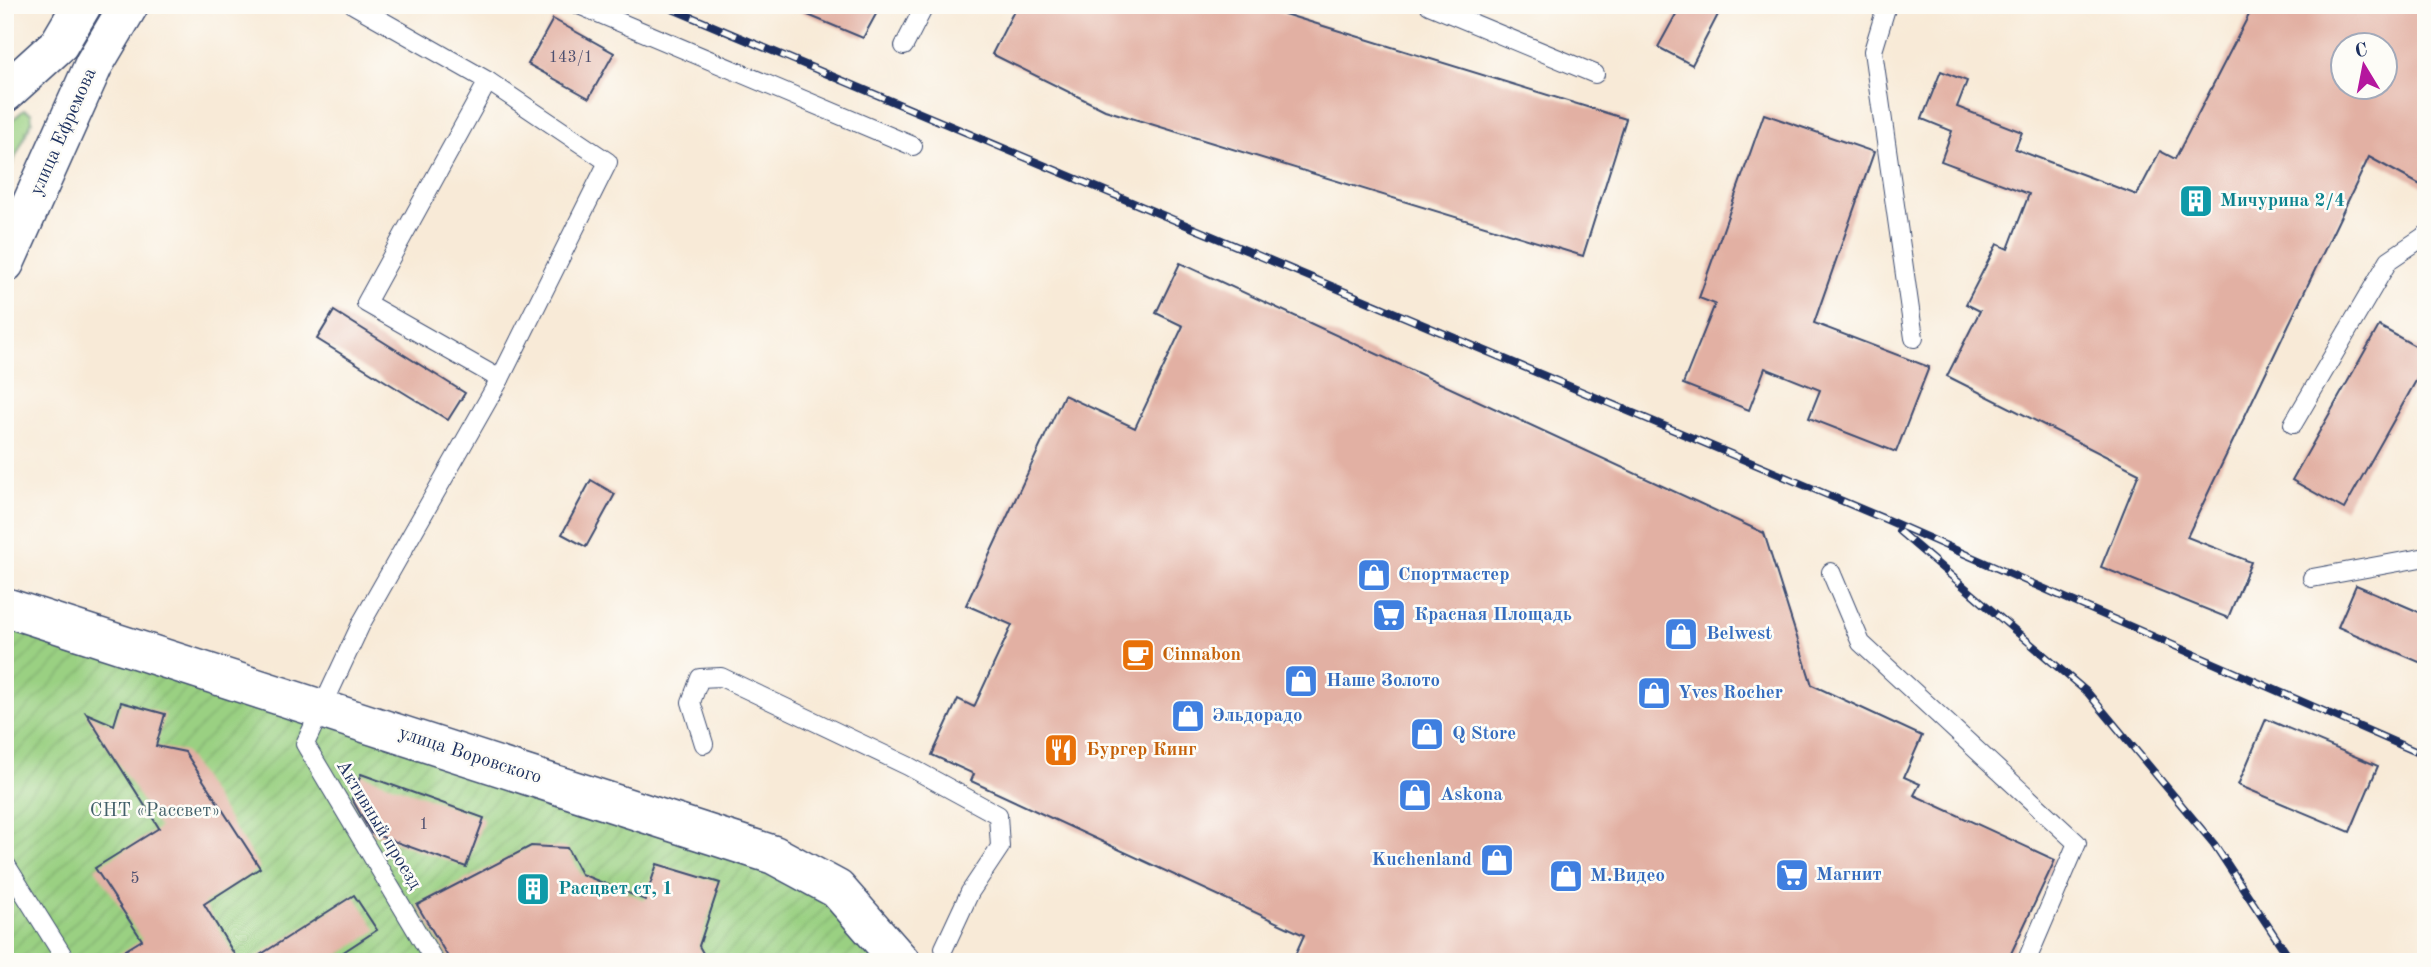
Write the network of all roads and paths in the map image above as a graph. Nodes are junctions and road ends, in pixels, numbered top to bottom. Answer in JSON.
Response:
{"nodes":[{"id":1,"x":82,"y":5,"type":"edge"},
{"id":2,"x":129,"y":5,"type":"edge"},
{"id":3,"x":354,"y":5,"type":"edge"},
{"id":4,"x":579,"y":5,"type":"edge"},
{"id":5,"x":925,"y":5,"type":"edge"},
{"id":6,"x":1429,"y":5,"type":"edge"},
{"id":7,"x":1886,"y":5,"type":"edge"},
{"id":8,"x":904,"y":46,"type":"dead end"},
{"id":9,"x":1595,"y":74,"type":"dead end"},
{"id":10,"x":488,"y":80,"type":"junction"},
{"id":11,"x":5,"y":93,"type":"edge"},
{"id":12,"x":913,"y":146,"type":"dead end"},
{"id":13,"x":2426,"y":235,"type":"edge"},
{"id":14,"x":5,"y":263,"type":"edge"},
{"id":15,"x":1914,"y":338,"type":"dead end"},
{"id":16,"x":500,"y":379,"type":"junction"},
{"id":17,"x":2293,"y":424,"type":"dead end"},
{"id":18,"x":2426,"y":557,"type":"edge"},
{"id":19,"x":1831,"y":572,"type":"dead end"},
{"id":20,"x":2312,"y":578,"type":"dead end"},
{"id":21,"x":5,"y":607,"type":"edge"},
{"id":22,"x":322,"y":708,"type":"junction"},
{"id":23,"x":704,"y":744,"type":"dead end"},
{"id":24,"x":5,"y":863,"type":"edge"},
{"id":25,"x":944,"y":948,"type":"dead end"},
{"id":26,"x":67,"y":962,"type":"edge"},
{"id":27,"x":435,"y":962,"type":"edge"},
{"id":28,"x":901,"y":962,"type":"edge"},
{"id":29,"x":2026,"y":962,"type":"edge"}],
"edges":[{"from":1,"to":11,"type":"street"},
{"from":2,"to":14,"type":"street","name":"улица Ефремова"},
{"from":3,"to":10,"type":"lane"},
{"from":4,"to":12,"type":"lane"},
{"from":5,"to":8,"type":"lane"},
{"from":6,"to":9,"type":"lane"},
{"from":7,"to":15,"type":"lane"},
{"from":10,"to":16,"type":"lane"},
{"from":10,"to":16,"type":"lane"},
{"from":13,"to":17,"type":"lane"},
{"from":16,"to":22,"type":"lane"},
{"from":18,"to":20,"type":"lane"},
{"from":19,"to":29,"type":"lane"},
{"from":21,"to":22,"type":"street","name":"улица Воровского"},
{"from":22,"to":27,"type":"lane","name":"Активный проезд"},
{"from":22,"to":28,"type":"street","name":"улица Воровского"},
{"from":23,"to":25,"type":"lane"},
{"from":24,"to":26,"type":"lane"}]}
